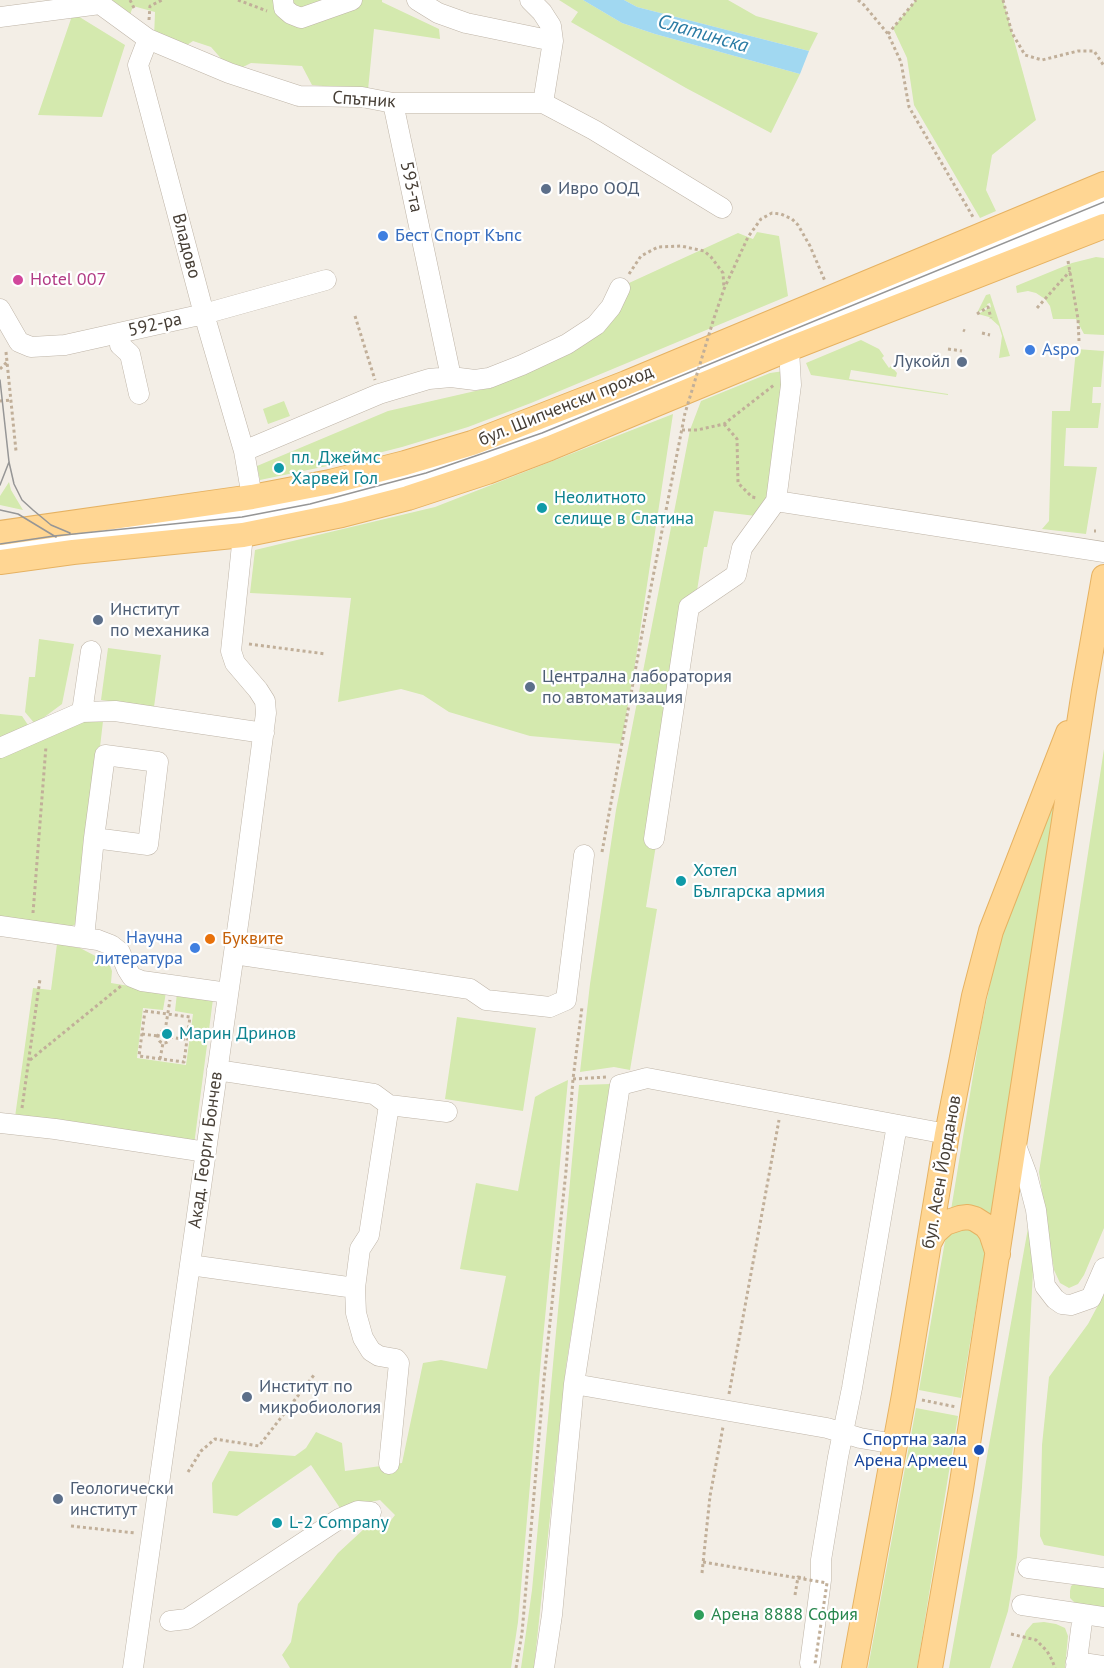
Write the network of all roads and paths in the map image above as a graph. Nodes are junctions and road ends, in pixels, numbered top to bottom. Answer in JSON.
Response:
{"nodes":[{"id":1,"x":162,"y":0,"type":"edge"},
{"id":2,"x":238,"y":0,"type":"edge"},
{"id":3,"x":352,"y":0,"type":"edge"},
{"id":4,"x":417,"y":0,"type":"edge"},
{"id":5,"x":530,"y":0,"type":"edge"},
{"id":6,"x":858,"y":0,"type":"edge"},
{"id":7,"x":916,"y":0,"type":"edge"},
{"id":8,"x":1003,"y":0,"type":"edge"},
{"id":9,"x":100,"y":2,"type":"edge"},
{"id":10,"x":287,"y":7,"type":"edge"},
{"id":11,"x":0,"y":17,"type":"edge"},
{"id":12,"x":888,"y":34,"type":"junction"},
{"id":13,"x":148,"y":39,"type":"junction"},
{"id":14,"x":554,"y":41,"type":"junction"},
{"id":15,"x":1104,"y":66,"type":"edge"},
{"id":16,"x":393,"y":103,"type":"junction"},
{"id":17,"x":543,"y":103,"type":"junction"},
{"id":18,"x":1104,"y":184,"type":"edge"},
{"id":19,"x":1104,"y":207,"type":"edge"},
{"id":20,"x":722,"y":208,"type":"dead end"},
{"id":21,"x":977,"y":224,"type":"dead end"},
{"id":22,"x":1104,"y":226,"type":"edge"},
{"id":23,"x":1104,"y":247,"type":"edge"},
{"id":24,"x":1039,"y":253,"type":"junction"},
{"id":25,"x":1068,"y":261,"type":"dead end"},
{"id":26,"x":1070,"y":271,"type":"junction"},
{"id":27,"x":326,"y":280,"type":"dead end"},
{"id":28,"x":620,"y":288,"type":"joint"},
{"id":29,"x":724,"y":289,"type":"junction"},
{"id":30,"x":830,"y":298,"type":"junction"},
{"id":31,"x":1037,"y":308,"type":"dead end"},
{"id":32,"x":0,"y":309,"type":"edge"},
{"id":33,"x":204,"y":314,"type":"junction"},
{"id":34,"x":977,"y":314,"type":"dead end"},
{"id":35,"x":355,"y":315,"type":"dead end"},
{"id":36,"x":991,"y":318,"type":"dead end"},
{"id":37,"x":120,"y":333,"type":"junction"},
{"id":38,"x":982,"y":333,"type":"dead end"},
{"id":39,"x":990,"y":334,"type":"dead end"},
{"id":40,"x":1079,"y":341,"type":"dead end"},
{"id":41,"x":948,"y":349,"type":"dead end"},
{"id":42,"x":962,"y":351,"type":"dead end"},
{"id":43,"x":7,"y":361,"type":"dead end"},
{"id":44,"x":790,"y":361,"type":"junction"},
{"id":45,"x":0,"y":369,"type":"edge"},
{"id":46,"x":8,"y":369,"type":"dead end"},
{"id":47,"x":451,"y":377,"type":"junction"},
{"id":48,"x":139,"y":394,"type":"dead end"},
{"id":49,"x":380,"y":394,"type":"junction"},
{"id":50,"x":12,"y":400,"type":"junction"},
{"id":51,"x":0,"y":401,"type":"edge"},
{"id":52,"x":724,"y":424,"type":"junction"},
{"id":53,"x":681,"y":430,"type":"junction"},
{"id":54,"x":16,"y":451,"type":"dead end"},
{"id":55,"x":244,"y":451,"type":"junction"},
{"id":56,"x":252,"y":497,"type":"junction"},
{"id":57,"x":776,"y":501,"type":"junction"},
{"id":58,"x":0,"y":533,"type":"edge"},
{"id":59,"x":243,"y":535,"type":"junction"},
{"id":60,"x":0,"y":548,"type":"edge"},
{"id":61,"x":1104,"y":552,"type":"edge"},
{"id":62,"x":0,"y":562,"type":"edge"},
{"id":63,"x":1104,"y":577,"type":"edge"},
{"id":64,"x":241,"y":643,"type":"dead end"},
{"id":65,"x":91,"y":651,"type":"dead end"},
{"id":66,"x":326,"y":654,"type":"dead end"},
{"id":67,"x":1084,"y":691,"type":"junction"},
{"id":68,"x":82,"y":712,"type":"junction"},
{"id":69,"x":47,"y":726,"type":"junction"},
{"id":70,"x":264,"y":733,"type":"junction"},
{"id":71,"x":0,"y":748,"type":"edge"},
{"id":72,"x":94,"y":838,"type":"junction"},
{"id":73,"x":654,"y":839,"type":"dead end"},
{"id":74,"x":593,"y":855,"type":"joint"},
{"id":75,"x":0,"y":926,"type":"edge"},
{"id":76,"x":32,"y":930,"type":"junction"},
{"id":77,"x":84,"y":938,"type":"junction"},
{"id":78,"x":234,"y":954,"type":"junction"},
{"id":79,"x":132,"y":977,"type":"junction"},
{"id":80,"x":40,"y":979,"type":"dead end"},
{"id":81,"x":228,"y":993,"type":"junction"},
{"id":82,"x":583,"y":997,"type":"dead end"},
{"id":83,"x":169,"y":1007,"type":"dead end"},
{"id":84,"x":168,"y":1014,"type":"junction"},
{"id":85,"x":165,"y":1031,"type":"junction"},
{"id":86,"x":142,"y":1034,"type":"junction"},
{"id":87,"x":158,"y":1036,"type":"junction"},
{"id":88,"x":170,"y":1037,"type":"junction"},
{"id":89,"x":187,"y":1040,"type":"junction"},
{"id":90,"x":163,"y":1043,"type":"junction"},
{"id":91,"x":160,"y":1059,"type":"junction"},
{"id":92,"x":29,"y":1061,"type":"junction"},
{"id":93,"x":217,"y":1071,"type":"junction"},
{"id":94,"x":573,"y":1079,"type":"junction"},
{"id":95,"x":620,"y":1085,"type":"junction"},
{"id":96,"x":782,"y":1103,"type":"junction"},
{"id":97,"x":389,"y":1105,"type":"junction"},
{"id":98,"x":447,"y":1112,"type":"dead end"},
{"id":99,"x":0,"y":1123,"type":"edge"},
{"id":100,"x":20,"y":1124,"type":"junction"},
{"id":101,"x":897,"y":1125,"type":"junction"},
{"id":102,"x":947,"y":1134,"type":"junction"},
{"id":103,"x":206,"y":1152,"type":"junction"},
{"id":104,"x":1018,"y":1174,"type":"junction"},
{"id":105,"x":929,"y":1243,"type":"junction"},
{"id":106,"x":998,"y":1254,"type":"junction"},
{"id":107,"x":190,"y":1265,"type":"junction"},
{"id":108,"x":1104,"y":1268,"type":"edge"},
{"id":109,"x":355,"y":1287,"type":"junction"},
{"id":110,"x":314,"y":1375,"type":"dead end"},
{"id":111,"x":574,"y":1384,"type":"junction"},
{"id":112,"x":917,"y":1399,"type":"dead end"},
{"id":113,"x":962,"y":1408,"type":"dead end"},
{"id":114,"x":726,"y":1410,"type":"junction"},
{"id":115,"x":843,"y":1433,"type":"junction"},
{"id":116,"x":895,"y":1444,"type":"junction"},
{"id":117,"x":389,"y":1464,"type":"dead end"},
{"id":118,"x":188,"y":1472,"type":"dead end"},
{"id":119,"x":371,"y":1512,"type":"dead end"},
{"id":120,"x":71,"y":1526,"type":"dead end"},
{"id":121,"x":142,"y":1533,"type":"dead end"},
{"id":122,"x":703,"y":1562,"type":"junction"},
{"id":123,"x":1028,"y":1568,"type":"dead end"},
{"id":124,"x":702,"y":1573,"type":"dead end"},
{"id":125,"x":797,"y":1578,"type":"junction"},
{"id":126,"x":1104,"y":1578,"type":"edge"},
{"id":127,"x":795,"y":1596,"type":"dead end"},
{"id":128,"x":1022,"y":1605,"type":"dead end"},
{"id":129,"x":1083,"y":1614,"type":"junction"},
{"id":130,"x":1104,"y":1617,"type":"edge"},
{"id":131,"x":170,"y":1621,"type":"dead end"},
{"id":132,"x":1011,"y":1634,"type":"dead end"},
{"id":133,"x":813,"y":1663,"type":"joint"},
{"id":134,"x":1076,"y":1665,"type":"edge"},
{"id":135,"x":1104,"y":1666,"type":"edge"},
{"id":136,"x":133,"y":1668,"type":"edge"},
{"id":137,"x":516,"y":1668,"type":"edge"},
{"id":138,"x":544,"y":1668,"type":"edge"},
{"id":139,"x":854,"y":1668,"type":"edge"},
{"id":140,"x":930,"y":1668,"type":"edge"},
{"id":141,"x":1055,"y":1668,"type":"edge"}],
"edges":[{"from":1,"to":13,"type":"path"},
{"from":2,"to":10,"type":"path"},
{"from":3,"to":10,"type":"street"},
{"from":4,"to":14,"type":"street"},
{"from":5,"to":14,"type":"street"},
{"from":6,"to":12,"type":"path"},
{"from":7,"to":12,"type":"path"},
{"from":8,"to":15,"type":"path"},
{"from":9,"to":11,"type":"street","name":"Спътник"},
{"from":9,"to":13,"type":"street","name":"Спътник"},
{"from":12,"to":21,"type":"path"},
{"from":13,"to":16,"type":"street","name":"Спътник"},
{"from":13,"to":33,"type":"street","name":"Владово"},
{"from":14,"to":17,"type":"street"},
{"from":16,"to":17,"type":"street","name":"Спътник"},
{"from":16,"to":47,"type":"street","name":"593-та"},
{"from":17,"to":20,"type":"street","name":"Спътник"},
{"from":18,"to":30,"type":"main road","name":"бул. Шипченски проход"},
{"from":19,"to":60,"type":"street"},
{"from":22,"to":24,"type":"main road","name":"бул. Шипченски проход"},
{"from":23,"to":24,"type":"main road"},
{"from":24,"to":44,"type":"main road","name":"бул. Шипченски проход"},
{"from":25,"to":26,"type":"path"},
{"from":26,"to":31,"type":"path"},
{"from":26,"to":40,"type":"path"},
{"from":27,"to":33,"type":"street","name":"592-ра"},
{"from":28,"to":29,"type":"path"},
{"from":28,"to":47,"type":"street"},
{"from":29,"to":30,"type":"path"},
{"from":29,"to":53,"type":"path","bridge":true},
{"from":30,"to":56,"type":"main road","name":"бул. Шипченски проход"},
{"from":32,"to":37,"type":"street","name":"592-ра"},
{"from":33,"to":37,"type":"street","name":"592-ра"},
{"from":33,"to":55,"type":"street","name":"Владово"},
{"from":34,"to":36,"type":"path"},
{"from":35,"to":49,"type":"path"},
{"from":37,"to":48,"type":"street"},
{"from":38,"to":39,"type":"path"},
{"from":41,"to":42,"type":"path"},
{"from":43,"to":45,"type":"path"},
{"from":44,"to":52,"type":"path"},
{"from":44,"to":57,"type":"street"},
{"from":44,"to":59,"type":"main road","name":"бул. Шипченски проход"},
{"from":46,"to":50,"type":"path"},
{"from":47,"to":49,"type":"street"},
{"from":49,"to":55,"type":"street"},
{"from":50,"to":51,"type":"path"},
{"from":50,"to":54,"type":"path"},
{"from":52,"to":53,"type":"path"},
{"from":52,"to":57,"type":"path"},
{"from":53,"to":74,"type":"path"},
{"from":55,"to":56,"type":"street","name":"Владово"},
{"from":56,"to":58,"type":"main road","name":"бул. Шипченски проход"},
{"from":57,"to":61,"type":"street"},
{"from":57,"to":73,"type":"street"},
{"from":59,"to":62,"type":"main road","name":"бул. Шипченски проход"},
{"from":59,"to":70,"type":"street","name":"Акад. Георги Бончев"},
{"from":63,"to":67,"type":"main road","name":"бул. Асен Йорданов"},
{"from":64,"to":66,"type":"path"},
{"from":65,"to":68,"type":"street"},
{"from":67,"to":102,"type":"main road","name":"бул. Асен Йорданов"},
{"from":67,"to":104,"type":"main road","name":"бул. Асен Йорданов"},
{"from":68,"to":69,"type":"street"},
{"from":68,"to":70,"type":"street"},
{"from":69,"to":71,"type":"street"},
{"from":69,"to":76,"type":"path"},
{"from":70,"to":78,"type":"street","name":"Акад. Георги Бончев"},
{"from":72,"to":72,"type":"street"},
{"from":72,"to":77,"type":"street"},
{"from":74,"to":78,"type":"street"},
{"from":75,"to":76,"type":"street"},
{"from":76,"to":77,"type":"street"},
{"from":77,"to":79,"type":"street"},
{"from":78,"to":81,"type":"street","name":"Акад. Георги Бончев"},
{"from":79,"to":81,"type":"street"},
{"from":79,"to":92,"type":"path"},
{"from":80,"to":92,"type":"path"},
{"from":81,"to":93,"type":"street","name":"Акад. Георги Бончев"},
{"from":82,"to":94,"type":"path"},
{"from":83,"to":84,"type":"path"},
{"from":84,"to":85,"type":"path"},
{"from":84,"to":86,"type":"path"},
{"from":84,"to":89,"type":"path"},
{"from":85,"to":87,"type":"path"},
{"from":85,"to":88,"type":"path"},
{"from":86,"to":87,"type":"path"},
{"from":86,"to":91,"type":"path"},
{"from":87,"to":90,"type":"path"},
{"from":88,"to":89,"type":"path"},
{"from":88,"to":90,"type":"path"},
{"from":89,"to":91,"type":"path"},
{"from":90,"to":91,"type":"path"},
{"from":92,"to":100,"type":"path"},
{"from":93,"to":97,"type":"street"},
{"from":93,"to":103,"type":"street","name":"Акад. Георги Бончев"},
{"from":94,"to":95,"type":"path"},
{"from":94,"to":137,"type":"path"},
{"from":95,"to":96,"type":"street"},
{"from":95,"to":111,"type":"street"},
{"from":96,"to":101,"type":"street"},
{"from":96,"to":114,"type":"path"},
{"from":97,"to":98,"type":"street"},
{"from":97,"to":109,"type":"street"},
{"from":99,"to":100,"type":"street"},
{"from":100,"to":103,"type":"street"},
{"from":101,"to":102,"type":"street"},
{"from":101,"to":115,"type":"street"},
{"from":102,"to":105,"type":"main road","name":"бул. Асен Йорданов"},
{"from":103,"to":107,"type":"street","name":"Акад. Георги Бончев"},
{"from":104,"to":106,"type":"main road","name":"бул. Асен Йорданов"},
{"from":104,"to":108,"type":"street"},
{"from":105,"to":106,"type":"main road"},
{"from":105,"to":116,"type":"main road","name":"бул. Асен Йорданов"},
{"from":106,"to":140,"type":"main road","name":"бул. Асен Йорданов"},
{"from":107,"to":109,"type":"street"},
{"from":107,"to":136,"type":"street","name":"Акад. Георги Бончев"},
{"from":109,"to":117,"type":"street"},
{"from":110,"to":118,"type":"path"},
{"from":111,"to":114,"type":"street"},
{"from":111,"to":138,"type":"street"},
{"from":112,"to":113,"type":"path"},
{"from":114,"to":115,"type":"street"},
{"from":114,"to":122,"type":"path"},
{"from":115,"to":116,"type":"street"},
{"from":115,"to":133,"type":"street"},
{"from":116,"to":139,"type":"main road","name":"бул. Асен Йорданов"},
{"from":119,"to":131,"type":"street"},
{"from":120,"to":121,"type":"path"},
{"from":122,"to":124,"type":"path"},
{"from":122,"to":125,"type":"path","bridge":true},
{"from":123,"to":126,"type":"street"},
{"from":125,"to":127,"type":"path"},
{"from":125,"to":133,"type":"path","bridge":true},
{"from":128,"to":129,"type":"street"},
{"from":129,"to":130,"type":"street"},
{"from":129,"to":134,"type":"street"},
{"from":132,"to":141,"type":"path"},
{"from":134,"to":135,"type":"street"}]}
